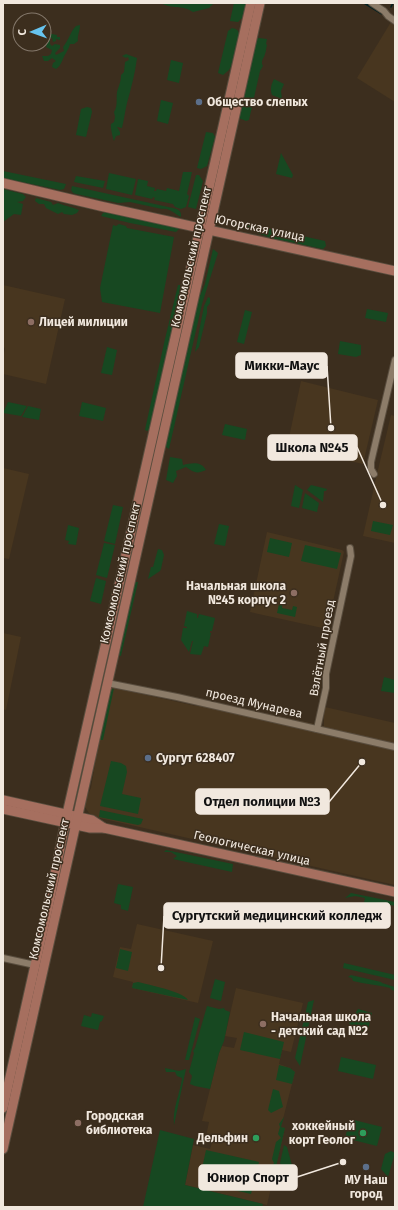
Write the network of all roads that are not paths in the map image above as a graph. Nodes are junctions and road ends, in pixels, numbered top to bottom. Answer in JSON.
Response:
{"nodes":[{"id":1,"x":250,"y":3,"type":"edge"},
{"id":2,"x":260,"y":3,"type":"edge"},
{"id":3,"x":372,"y":3,"type":"edge"},
{"id":4,"x":395,"y":21,"type":"edge"},
{"id":5,"x":3,"y":183,"type":"edge"},
{"id":6,"x":200,"y":228,"type":"junction"},
{"id":7,"x":209,"y":230,"type":"junction"},
{"id":8,"x":395,"y":271,"type":"edge"},
{"id":9,"x":395,"y":360,"type":"edge"},
{"id":10,"x":374,"y":474,"type":"dead end"},
{"id":11,"x":350,"y":548,"type":"dead end"},
{"id":12,"x":107,"y":683,"type":"junction"},
{"id":13,"x":317,"y":729,"type":"junction"},
{"id":14,"x":395,"y":747,"type":"edge"},
{"id":15,"x":3,"y":800,"type":"edge"},
{"id":16,"x":3,"y":809,"type":"edge"},
{"id":17,"x":66,"y":818,"type":"junction"},
{"id":18,"x":77,"y":821,"type":"junction"},
{"id":19,"x":395,"y":892,"type":"edge"},
{"id":20,"x":3,"y":958,"type":"edge"},
{"id":21,"x":35,"y":965,"type":"junction"},
{"id":22,"x":26,"y":1003,"type":"junction"},
{"id":23,"x":36,"y":1005,"type":"junction"},
{"id":24,"x":3,"y":1108,"type":"edge"},
{"id":25,"x":3,"y":1148,"type":"edge"}],
"edges":[{"from":1,"to":6,"type":"main road","name":"Комсомольский проспект"},
{"from":2,"to":7,"type":"main road","name":"Комсомольский проспект"},
{"from":3,"to":4,"type":"street"},
{"from":5,"to":6,"type":"main road","name":"Югорская улица"},
{"from":6,"to":7,"type":"main road","name":"Югорская улица"},
{"from":6,"to":17,"type":"main road","name":"Комсомольский проспект"},
{"from":7,"to":8,"type":"main road","name":"Югорская улица"},
{"from":7,"to":12,"type":"main road","name":"Комсомольский проспект"},
{"from":9,"to":10,"type":"street"},
{"from":11,"to":13,"type":"street","name":"Взлётный проезд"},
{"from":12,"to":13,"type":"street","name":"проезд Мунарева"},
{"from":12,"to":18,"type":"main road","name":"Комсомольский проспект"},
{"from":13,"to":14,"type":"street","name":"проезд Мунарева"},
{"from":15,"to":17,"type":"main road","name":"Геологическая улица"},
{"from":16,"to":17,"type":"main road","name":"Геологическая улица"},
{"from":17,"to":18,"type":"main road","name":"Геологическая улица"},
{"from":17,"to":21,"type":"main road","name":"Комсомольский проспект"},
{"from":18,"to":19,"type":"main road","name":"Геологическая улица"},
{"from":18,"to":23,"type":"main road","name":"Комсомольский проспект"},
{"from":20,"to":21,"type":"street"},
{"from":21,"to":22,"type":"main road","name":"Комсомольский проспект"},
{"from":22,"to":23,"type":"main road"},
{"from":22,"to":24,"type":"main road","name":"Комсомольский проспект"},
{"from":23,"to":25,"type":"main road","name":"Комсомольский проспект"}]}
